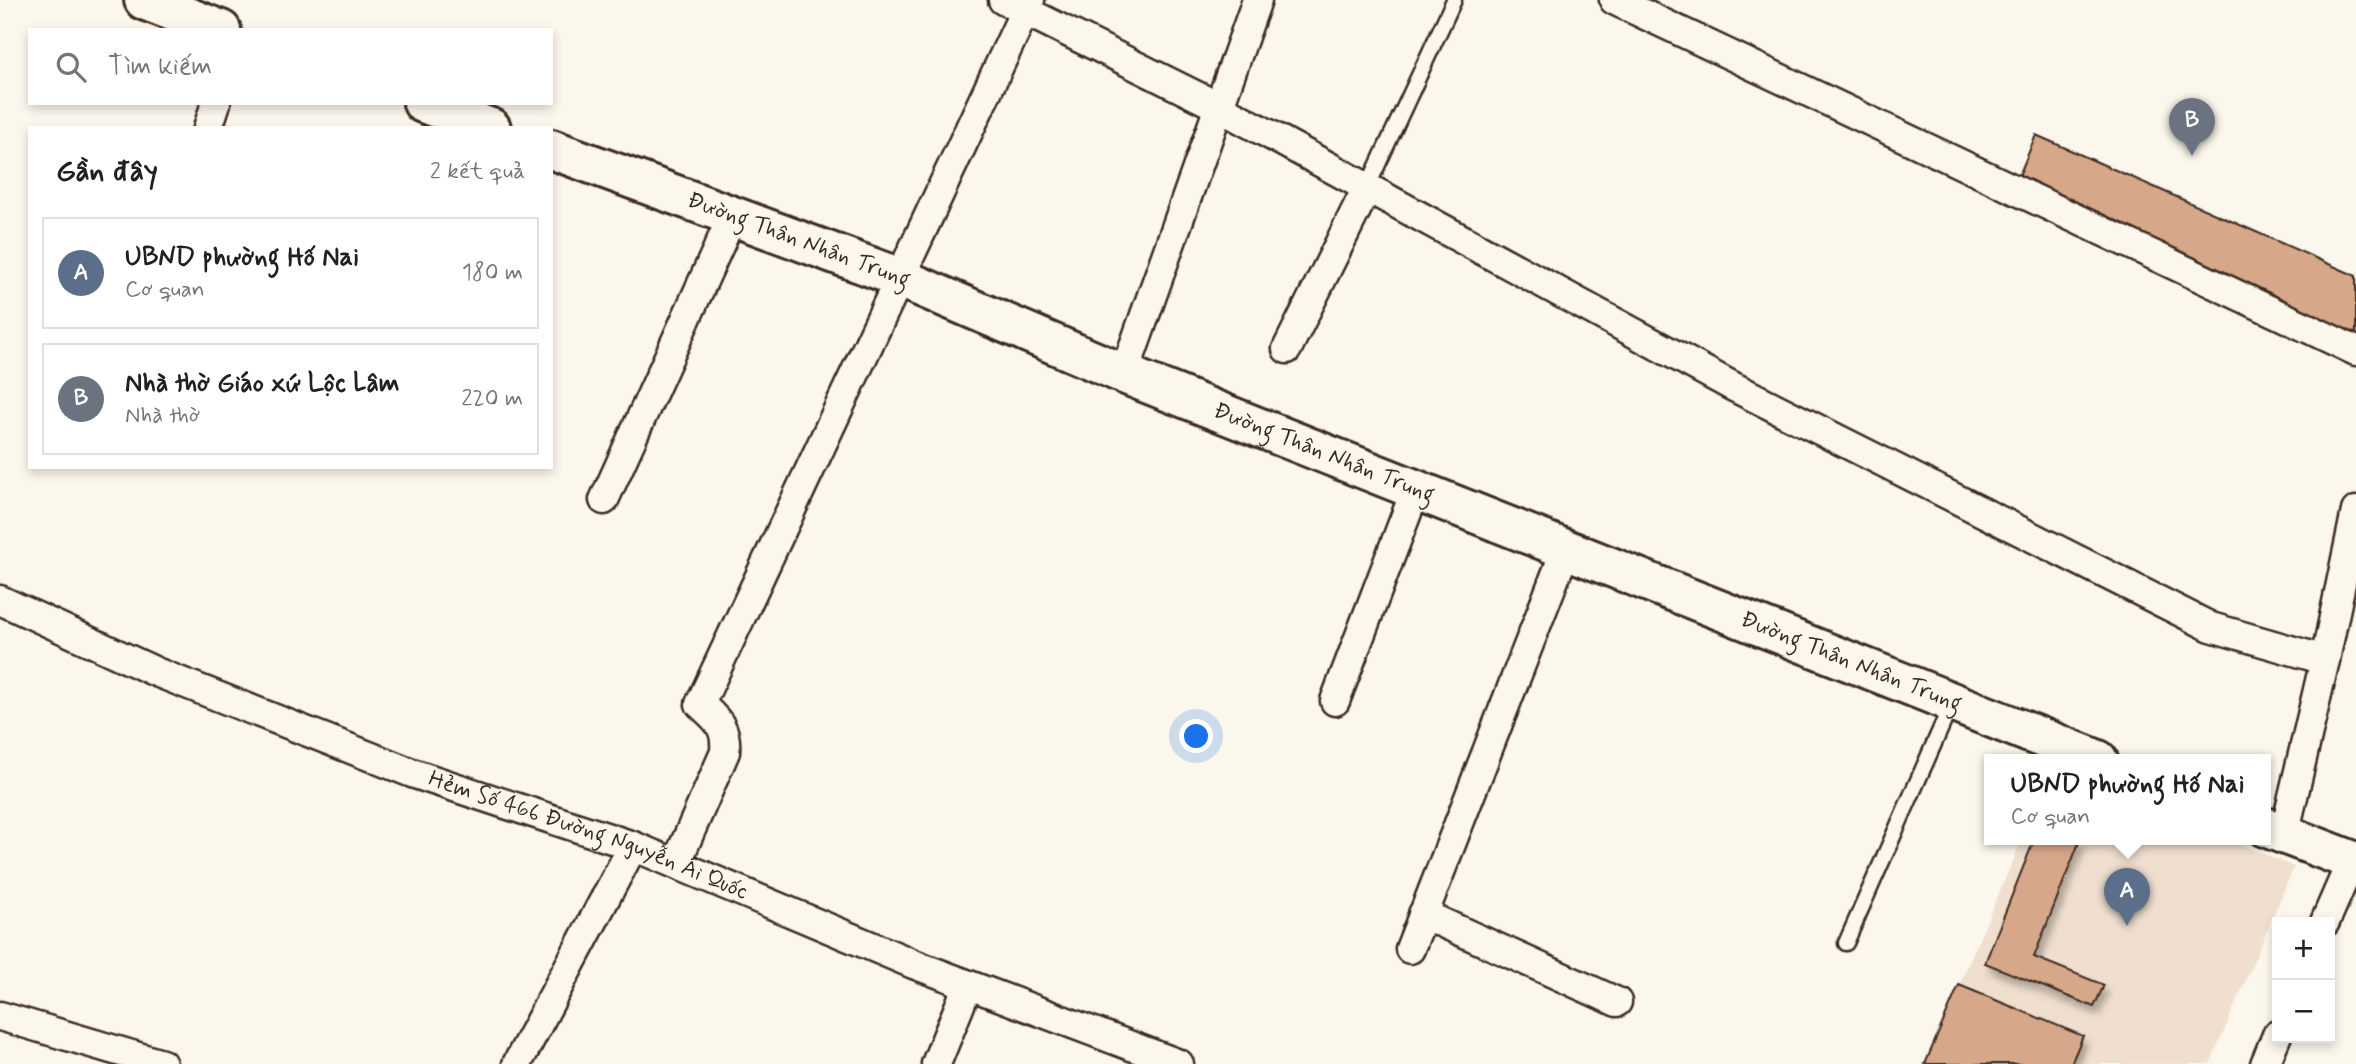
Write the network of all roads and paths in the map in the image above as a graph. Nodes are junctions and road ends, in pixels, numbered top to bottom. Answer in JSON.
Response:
{"nodes":[{"id":1,"x":144,"y":0,"type":"edge"},
{"id":2,"x":1257,"y":0,"type":"edge"},
{"id":3,"x":1454,"y":0,"type":"edge"},
{"id":4,"x":1614,"y":0,"type":"edge"},
{"id":5,"x":1019,"y":4,"type":"edge"},
{"id":6,"x":215,"y":28,"type":"edge"},
{"id":7,"x":215,"y":105,"type":"edge"},
{"id":8,"x":428,"y":105,"type":"edge"},
{"id":9,"x":1219,"y":107,"type":"junction"},
{"id":10,"x":209,"y":126,"type":"edge"},
{"id":11,"x":486,"y":126,"type":"edge"},
{"id":12,"x":553,"y":150,"type":"edge"},
{"id":13,"x":1367,"y":188,"type":"junction"},
{"id":14,"x":733,"y":215,"type":"junction"},
{"id":15,"x":898,"y":277,"type":"junction"},
{"id":16,"x":1287,"y":349,"type":"dead end"},
{"id":17,"x":2356,"y":351,"type":"edge"},
{"id":18,"x":1124,"y":374,"type":"junction"},
{"id":19,"x":1416,"y":489,"type":"junction"},
{"id":20,"x":604,"y":500,"type":"dead end"},
{"id":21,"x":2356,"y":511,"type":"edge"},
{"id":22,"x":1566,"y":549,"type":"junction"},
{"id":23,"x":0,"y":600,"type":"edge"},
{"id":24,"x":2325,"y":660,"type":"junction"},
{"id":25,"x":1335,"y":701,"type":"dead end"},
{"id":26,"x":1952,"y":702,"type":"junction"},
{"id":27,"x":2083,"y":754,"type":"edge"},
{"id":28,"x":2275,"y":831,"type":"edge"},
{"id":29,"x":633,"y":846,"type":"junction"},
{"id":30,"x":2354,"y":861,"type":"edge"},
{"id":31,"x":676,"y":864,"type":"junction"},
{"id":32,"x":1423,"y":914,"type":"junction"},
{"id":33,"x":2327,"y":917,"type":"edge"},
{"id":34,"x":1846,"y":943,"type":"dead end"},
{"id":35,"x":1410,"y":949,"type":"dead end"},
{"id":36,"x":968,"y":985,"type":"junction"},
{"id":37,"x":1617,"y":1002,"type":"dead end"},
{"id":38,"x":0,"y":1016,"type":"edge"},
{"id":39,"x":2274,"y":1043,"type":"edge"},
{"id":40,"x":162,"y":1064,"type":"edge"},
{"id":41,"x":516,"y":1064,"type":"edge"},
{"id":42,"x":936,"y":1064,"type":"edge"},
{"id":43,"x":1179,"y":1064,"type":"edge"},
{"id":44,"x":2265,"y":1064,"type":"edge"}],
"edges":[{"from":1,"to":6,"type":"street"},
{"from":2,"to":9,"type":"street"},
{"from":3,"to":13,"type":"lane"},
{"from":4,"to":17,"type":"street"},
{"from":5,"to":9,"type":"street"},
{"from":5,"to":15,"type":"street"},
{"from":7,"to":10,"type":"street"},
{"from":8,"to":11,"type":"street"},
{"from":9,"to":13,"type":"street"},
{"from":9,"to":18,"type":"street"},
{"from":12,"to":14,"type":"street","name":"Đường Thân Nhân Trung"},
{"from":13,"to":16,"type":"street"},
{"from":13,"to":24,"type":"street"},
{"from":14,"to":15,"type":"street","name":"Đường Thân Nhân Trung"},
{"from":14,"to":20,"type":"street"},
{"from":15,"to":18,"type":"street","name":"Đường Thân Nhân Trung"},
{"from":15,"to":31,"type":"street"},
{"from":18,"to":19,"type":"street","name":"Đường Thân Nhân Trung"},
{"from":19,"to":22,"type":"street","name":"Đường Thân Nhân Trung"},
{"from":19,"to":25,"type":"street"},
{"from":21,"to":24,"type":"street"},
{"from":22,"to":26,"type":"street","name":"Đường Thân Nhân Trung"},
{"from":22,"to":32,"type":"street"},
{"from":23,"to":29,"type":"street","name":"Hẻm Số 466 Đường Nguyễn Ái Quốc"},
{"from":24,"to":28,"type":"street"},
{"from":26,"to":27,"type":"street","name":"Đường Thân Nhân Trung"},
{"from":26,"to":34,"type":"lane"},
{"from":28,"to":30,"type":"street"},
{"from":29,"to":31,"type":"street","name":"Hẻm Số 466 Đường Nguyễn Ái Quốc"},
{"from":29,"to":41,"type":"street"},
{"from":30,"to":33,"type":"street"},
{"from":31,"to":36,"type":"street","name":"Hẻm Số 466 Đường Nguyễn Ái Quốc"},
{"from":32,"to":35,"type":"street"},
{"from":32,"to":37,"type":"street"},
{"from":36,"to":42,"type":"street"},
{"from":36,"to":43,"type":"street","name":"Hẻm Số 466 Đường Nguyễn Ái Quốc"},
{"from":38,"to":40,"type":"street"},
{"from":39,"to":44,"type":"street"}]}
